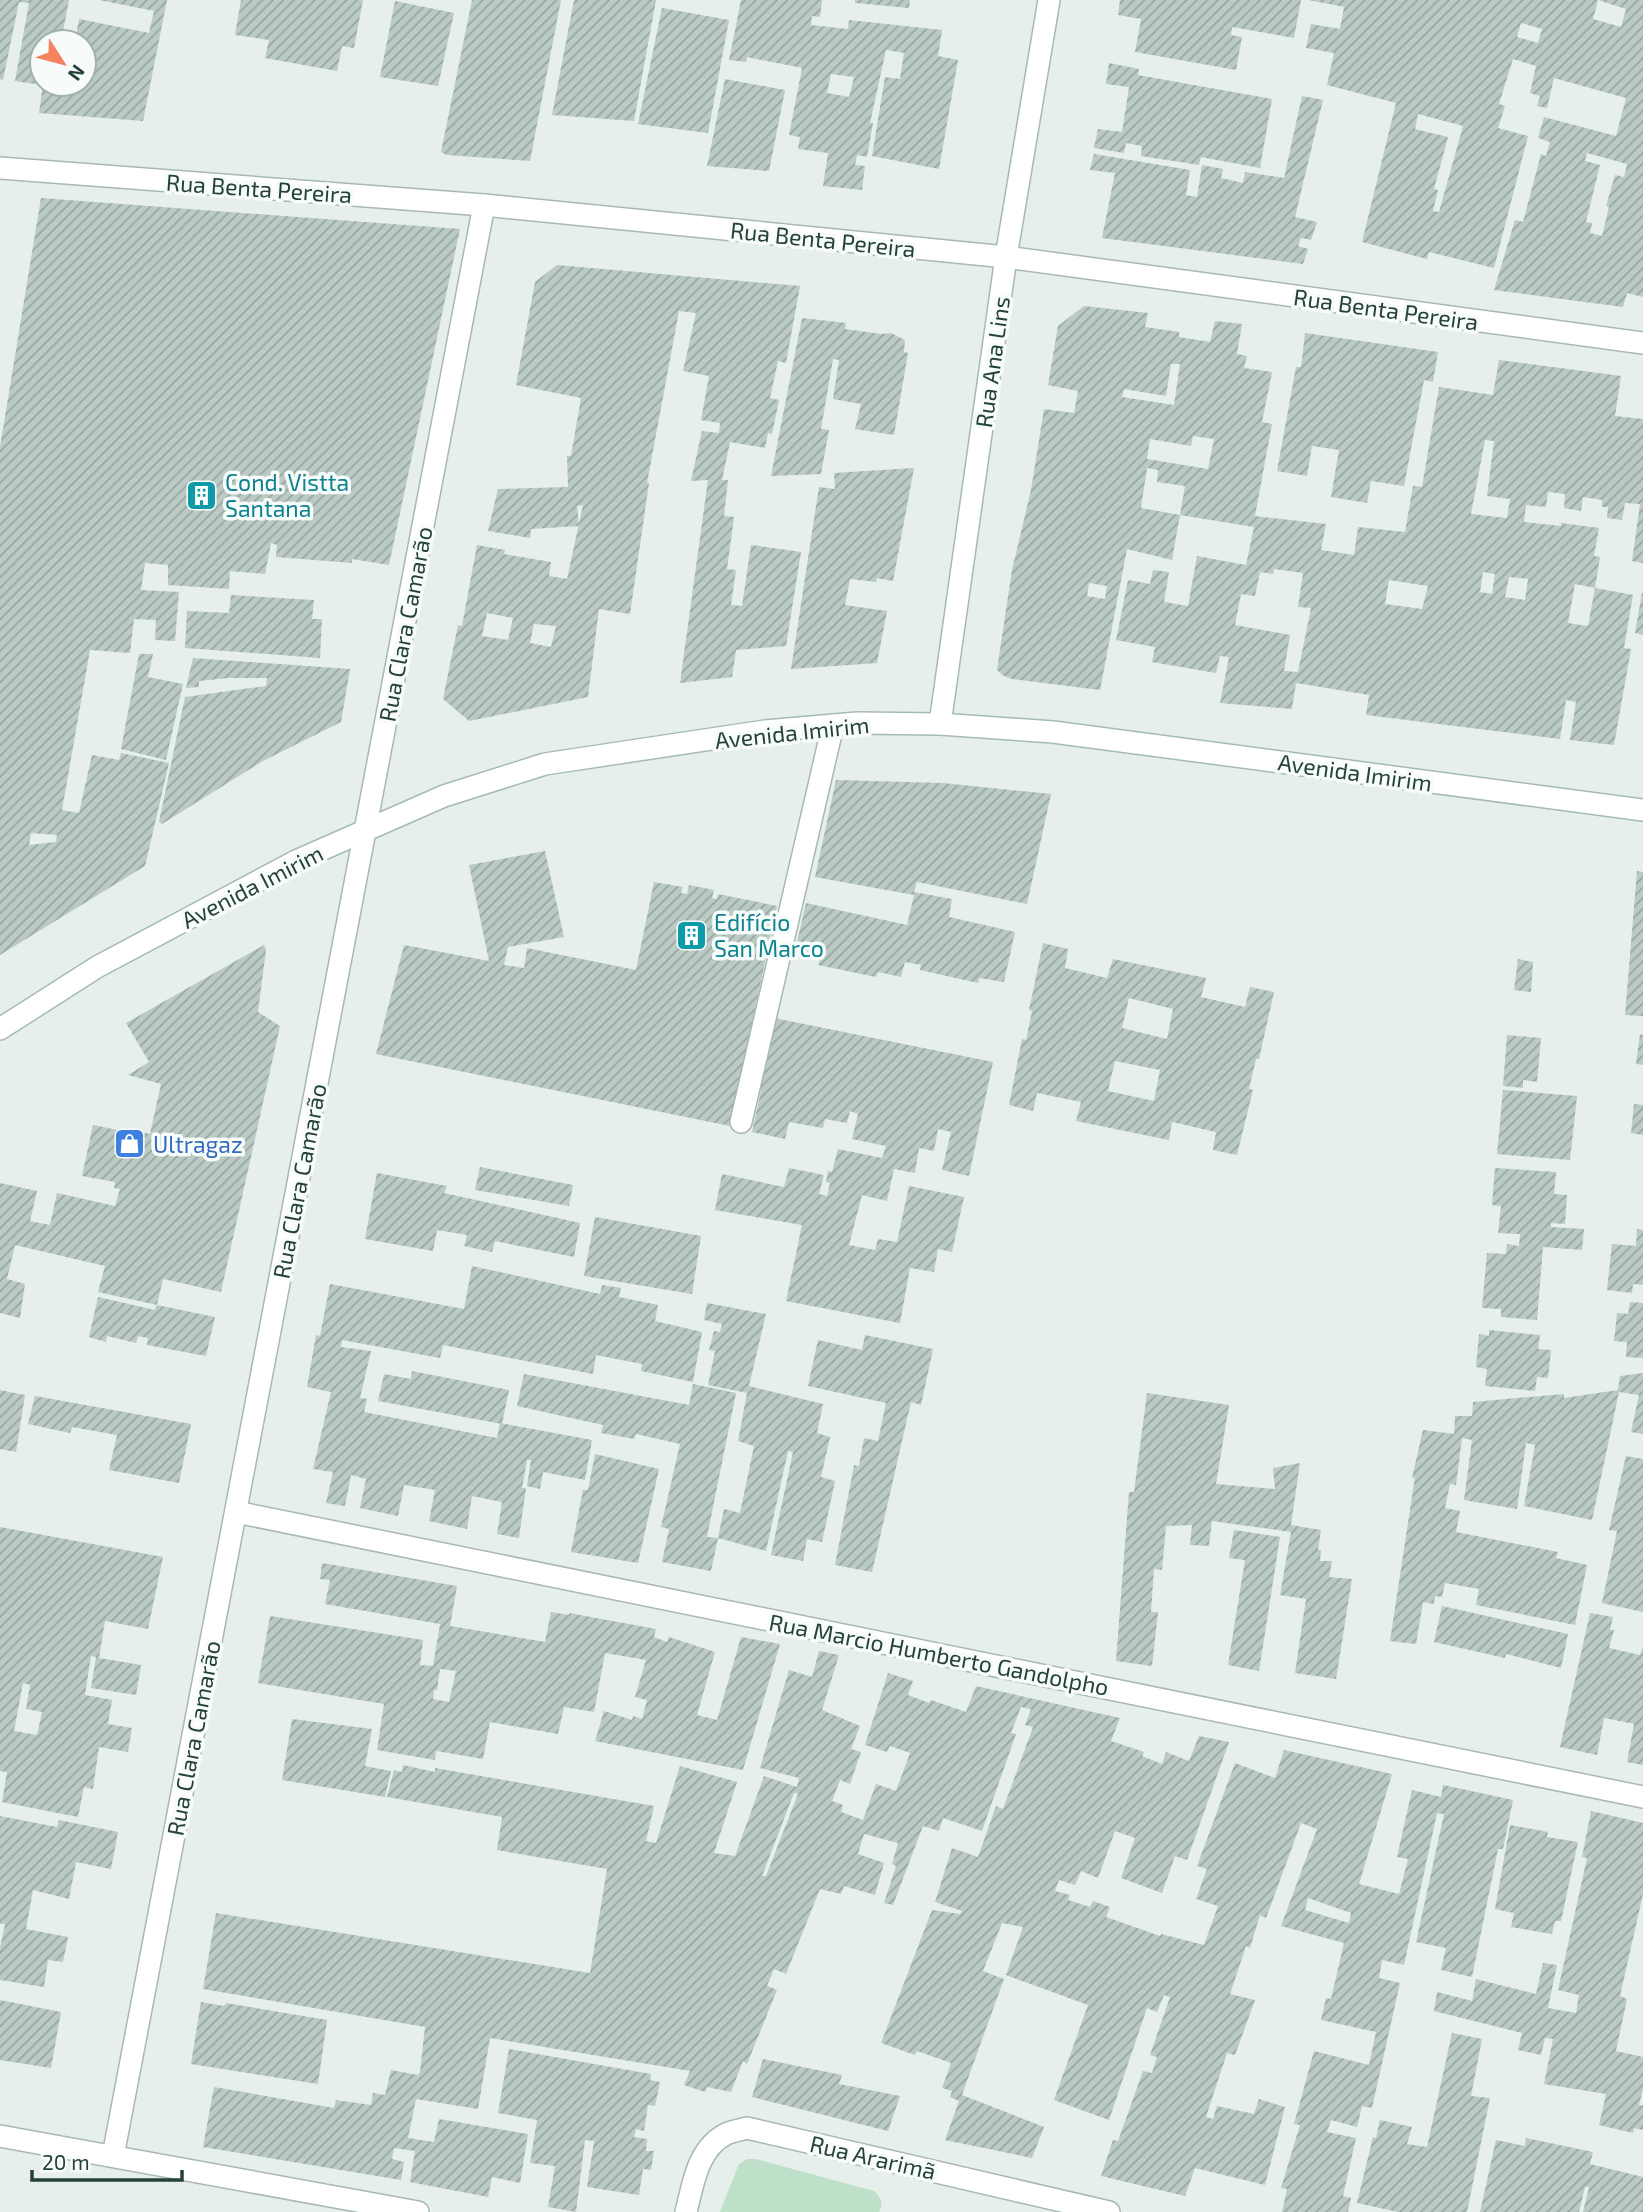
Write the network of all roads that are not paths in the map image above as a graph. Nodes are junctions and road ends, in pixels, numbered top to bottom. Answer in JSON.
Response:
{"nodes":[{"id":1,"x":1049,"y":0,"type":"edge"},
{"id":2,"x":0,"y":168,"type":"edge"},
{"id":3,"x":484,"y":205,"type":"junction"},
{"id":4,"x":1006,"y":257,"type":"junction"},
{"id":5,"x":1643,"y":343,"type":"edge"},
{"id":6,"x":940,"y":724,"type":"junction"},
{"id":7,"x":833,"y":725,"type":"junction"},
{"id":8,"x":1643,"y":810,"type":"edge"},
{"id":9,"x":367,"y":830,"type":"junction"},
{"id":10,"x":0,"y":1029,"type":"edge"},
{"id":11,"x":741,"y":1122,"type":"dead end"},
{"id":12,"x":236,"y":1511,"type":"junction"},
{"id":13,"x":1643,"y":1797,"type":"edge"},
{"id":14,"x":0,"y":2136,"type":"edge"},
{"id":15,"x":113,"y":2156,"type":"junction"},
{"id":16,"x":418,"y":2212,"type":"edge"},
{"id":17,"x":686,"y":2212,"type":"edge"},
{"id":18,"x":1109,"y":2212,"type":"edge"}],
"edges":[{"from":1,"to":4,"type":"street","name":"Rua Ana Lins"},
{"from":2,"to":3,"type":"street","name":"Rua Benta Pereira"},
{"from":3,"to":4,"type":"street","name":"Rua Benta Pereira"},
{"from":3,"to":9,"type":"street","name":"Rua Clara Camarão"},
{"from":4,"to":5,"type":"street","name":"Rua Benta Pereira"},
{"from":4,"to":6,"type":"street","name":"Rua Ana Lins"},
{"from":6,"to":7,"type":"street","name":"Avenida Imirim"},
{"from":6,"to":8,"type":"street","name":"Avenida Imirim"},
{"from":7,"to":9,"type":"street","name":"Avenida Imirim"},
{"from":7,"to":11,"type":"street"},
{"from":9,"to":10,"type":"street","name":"Avenida Imirim"},
{"from":9,"to":12,"type":"street","name":"Rua Clara Camarão"},
{"from":12,"to":13,"type":"street","name":"Rua Marcio Humberto Gandolpho"},
{"from":12,"to":15,"type":"street","name":"Rua Clara Camarão"},
{"from":14,"to":15,"type":"street"},
{"from":15,"to":16,"type":"street"},
{"from":17,"to":18,"type":"street","name":"Rua Ararimã"}]}
